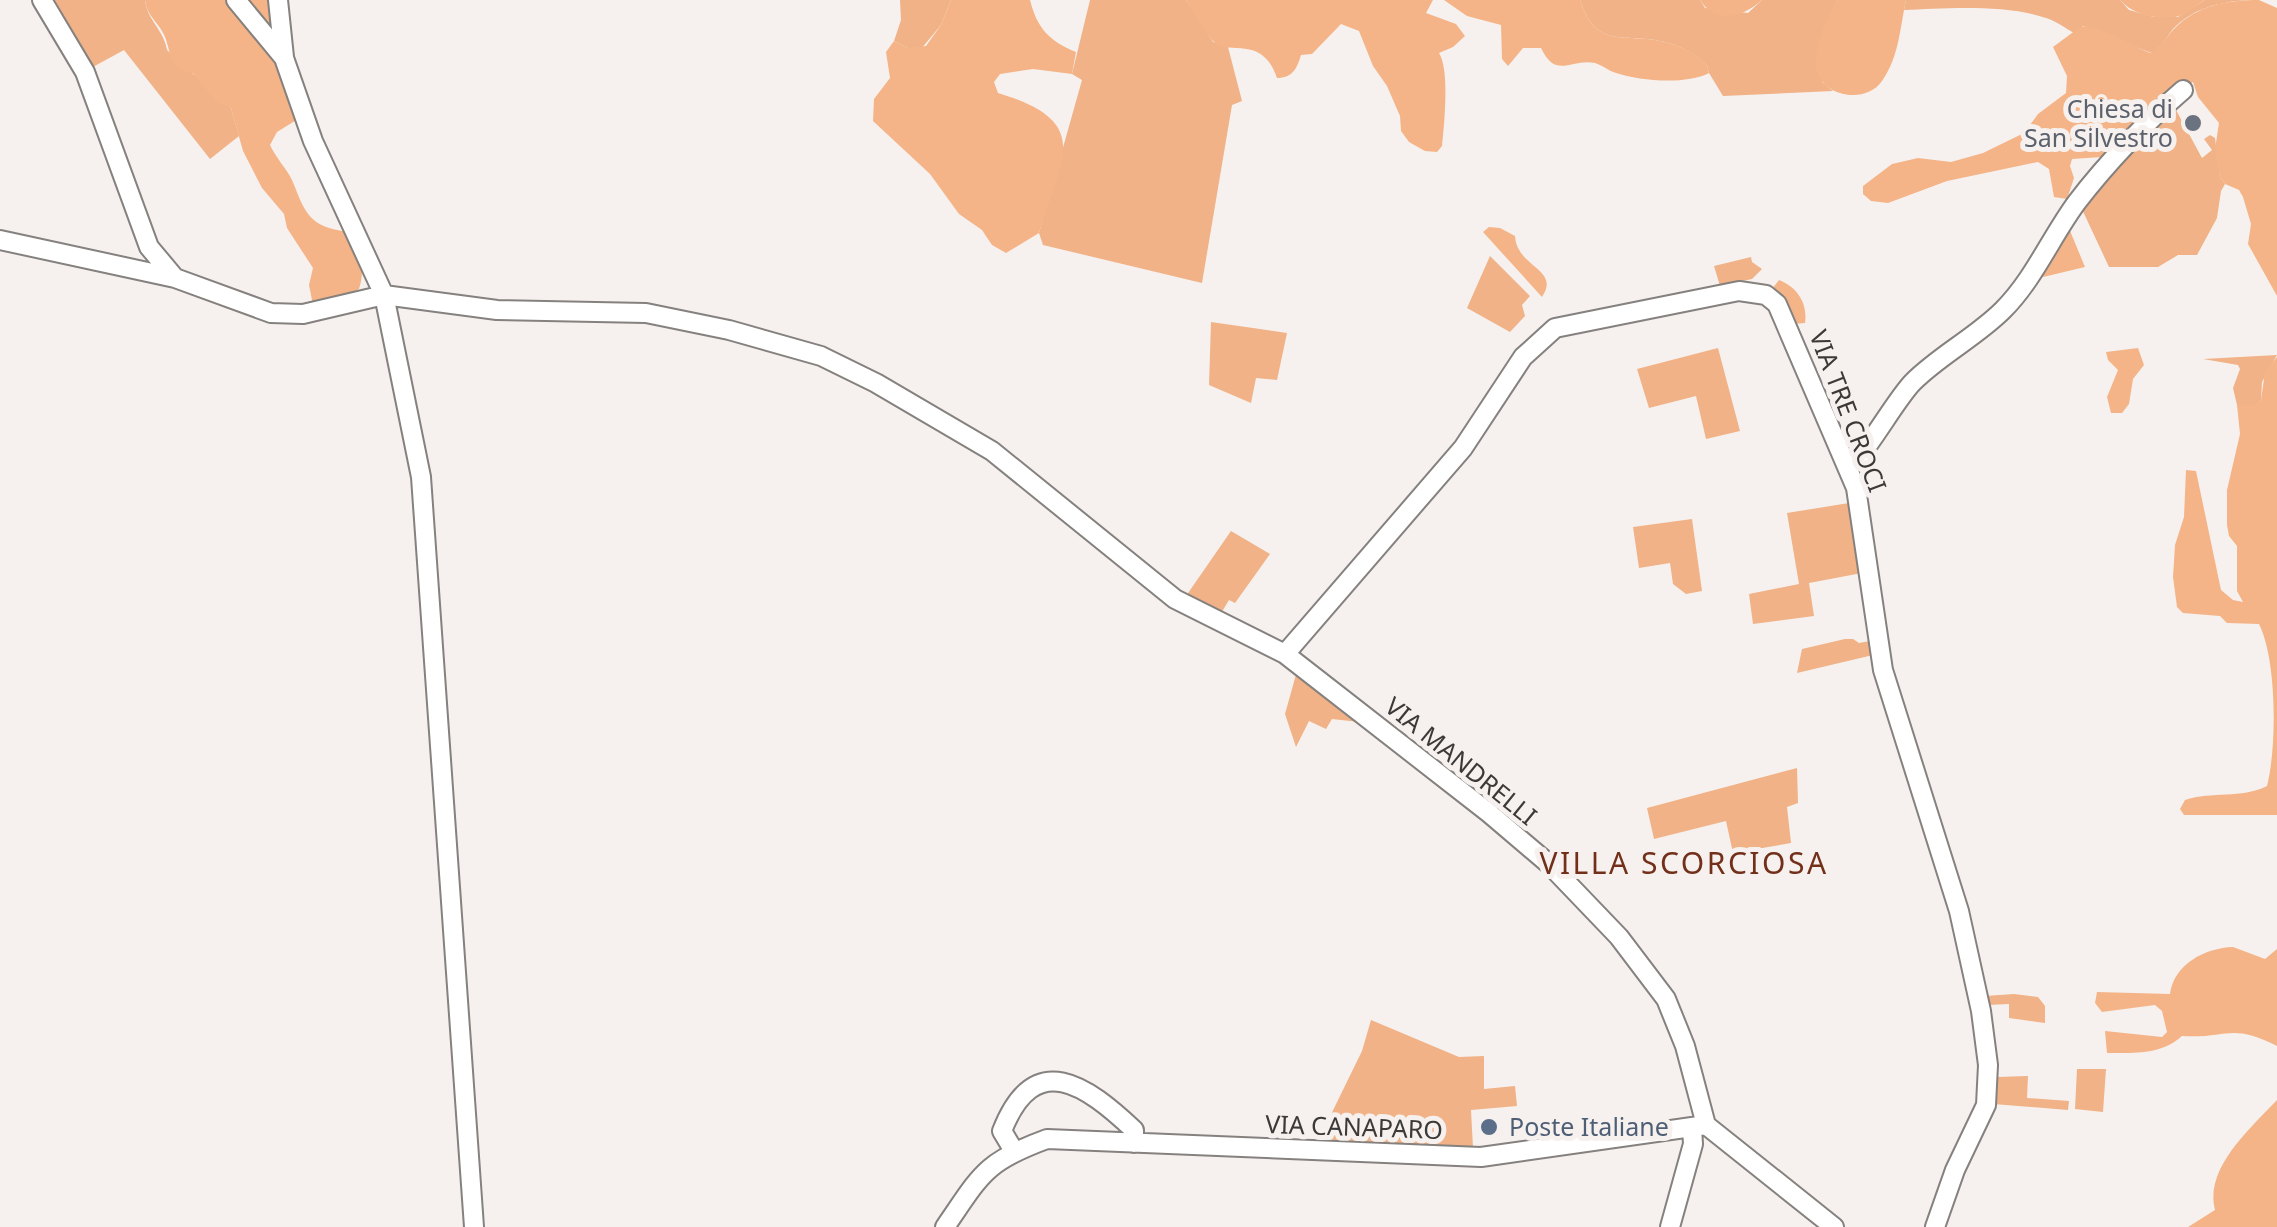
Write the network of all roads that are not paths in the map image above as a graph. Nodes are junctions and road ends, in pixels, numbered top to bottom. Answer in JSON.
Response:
{"nodes":[{"id":1,"x":42,"y":0,"type":"edge"},
{"id":2,"x":236,"y":0,"type":"edge"},
{"id":3,"x":278,"y":0,"type":"edge"},
{"id":4,"x":284,"y":58,"type":"junction"},
{"id":5,"x":2183,"y":90,"type":"dead end"},
{"id":6,"x":0,"y":240,"type":"edge"},
{"id":7,"x":175,"y":278,"type":"junction"},
{"id":8,"x":384,"y":296,"type":"junction"},
{"id":9,"x":1848,"y":466,"type":"junction"},
{"id":10,"x":1285,"y":654,"type":"junction"},
{"id":11,"x":1699,"y":1126,"type":"junction"},
{"id":12,"x":1134,"y":1142,"type":"junction"},
{"id":13,"x":1014,"y":1151,"type":"junction"},
{"id":14,"x":474,"y":1227,"type":"edge"},
{"id":15,"x":945,"y":1227,"type":"edge"},
{"id":16,"x":1670,"y":1227,"type":"edge"},
{"id":17,"x":1834,"y":1227,"type":"edge"},
{"id":18,"x":1935,"y":1227,"type":"edge"}],
"edges":[{"from":1,"to":7,"type":"street"},
{"from":2,"to":4,"type":"street"},
{"from":3,"to":4,"type":"street"},
{"from":4,"to":8,"type":"street"},
{"from":5,"to":9,"type":"street"},
{"from":6,"to":7,"type":"street","name":"VIA MANDRELLI"},
{"from":7,"to":8,"type":"street","name":"VIA MANDRELLI"},
{"from":8,"to":10,"type":"street","name":"VIA MANDRELLI"},
{"from":8,"to":14,"type":"street"},
{"from":9,"to":10,"type":"street","name":"VIA TRE CROCI"},
{"from":9,"to":18,"type":"street","name":"VIA TRE CROCI"},
{"from":10,"to":11,"type":"street","name":"VIA MANDRELLI"},
{"from":11,"to":12,"type":"street","name":"VIA CANAPARO"},
{"from":11,"to":16,"type":"street"},
{"from":11,"to":17,"type":"street"},
{"from":12,"to":13,"type":"street","name":"VIA CANAPARO"},
{"from":12,"to":13,"type":"street"},
{"from":13,"to":15,"type":"street","name":"VIA CANAPARO"}]}
